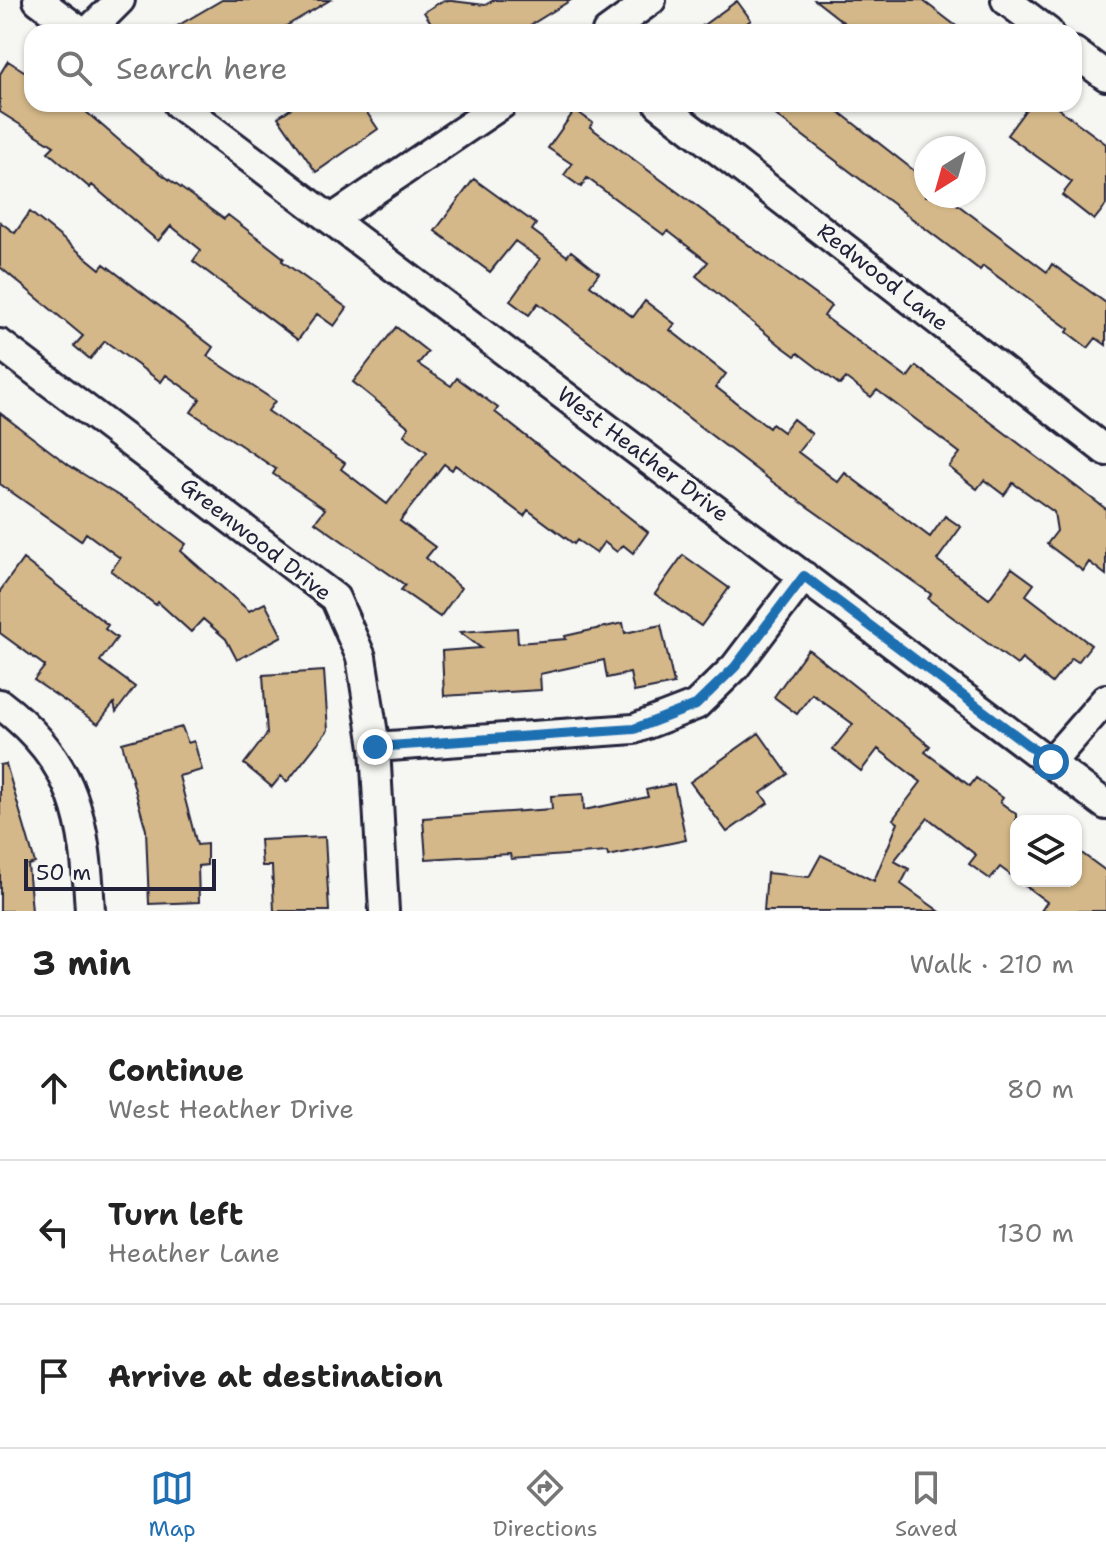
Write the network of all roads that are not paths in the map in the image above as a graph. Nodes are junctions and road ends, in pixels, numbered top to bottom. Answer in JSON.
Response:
{"nodes":[{"id":1,"x":38,"y":0,"type":"edge"},
{"id":2,"x":120,"y":0,"type":"edge"},
{"id":3,"x":651,"y":0,"type":"edge"},
{"id":4,"x":1006,"y":0,"type":"edge"},
{"id":5,"x":70,"y":24,"type":"edge"},
{"id":6,"x":96,"y":24,"type":"edge"},
{"id":7,"x":618,"y":24,"type":"edge"},
{"id":8,"x":1038,"y":24,"type":"edge"},
{"id":9,"x":1082,"y":58,"type":"edge"},
{"id":10,"x":1106,"y":76,"type":"edge"},
{"id":11,"x":189,"y":112,"type":"edge"},
{"id":12,"x":490,"y":112,"type":"edge"},
{"id":13,"x":669,"y":112,"type":"edge"},
{"id":14,"x":332,"y":219,"type":"junction"},
{"id":15,"x":0,"y":344,"type":"edge"},
{"id":16,"x":1106,"y":451,"type":"edge"},
{"id":17,"x":804,"y":576,"type":"junction"},
{"id":18,"x":1106,"y":699,"type":"edge"},
{"id":19,"x":0,"y":704,"type":"edge"},
{"id":20,"x":375,"y":747,"type":"junction"},
{"id":21,"x":1051,"y":762,"type":"junction"},
{"id":22,"x":1106,"y":805,"type":"edge"},
{"id":23,"x":90,"y":911,"type":"edge"},
{"id":24,"x":384,"y":911,"type":"edge"}],
"edges":[{"from":1,"to":5,"type":"street"},
{"from":2,"to":6,"type":"street"},
{"from":3,"to":7,"type":"street"},
{"from":4,"to":8,"type":"street"},
{"from":9,"to":10,"type":"street"},
{"from":11,"to":14,"type":"street","name":"West Heather Drive"},
{"from":12,"to":14,"type":"street"},
{"from":13,"to":16,"type":"street","name":"Redwood Lane"},
{"from":14,"to":17,"type":"street","name":"West Heather Drive"},
{"from":15,"to":20,"type":"street","name":"Greenwood Drive"},
{"from":17,"to":20,"type":"street"},
{"from":17,"to":21,"type":"street","name":"West Heather Drive"},
{"from":18,"to":21,"type":"street"},
{"from":19,"to":23,"type":"street"},
{"from":20,"to":24,"type":"street","name":"Greenwood Drive"},
{"from":21,"to":22,"type":"street","name":"West Heather Drive"}]}
